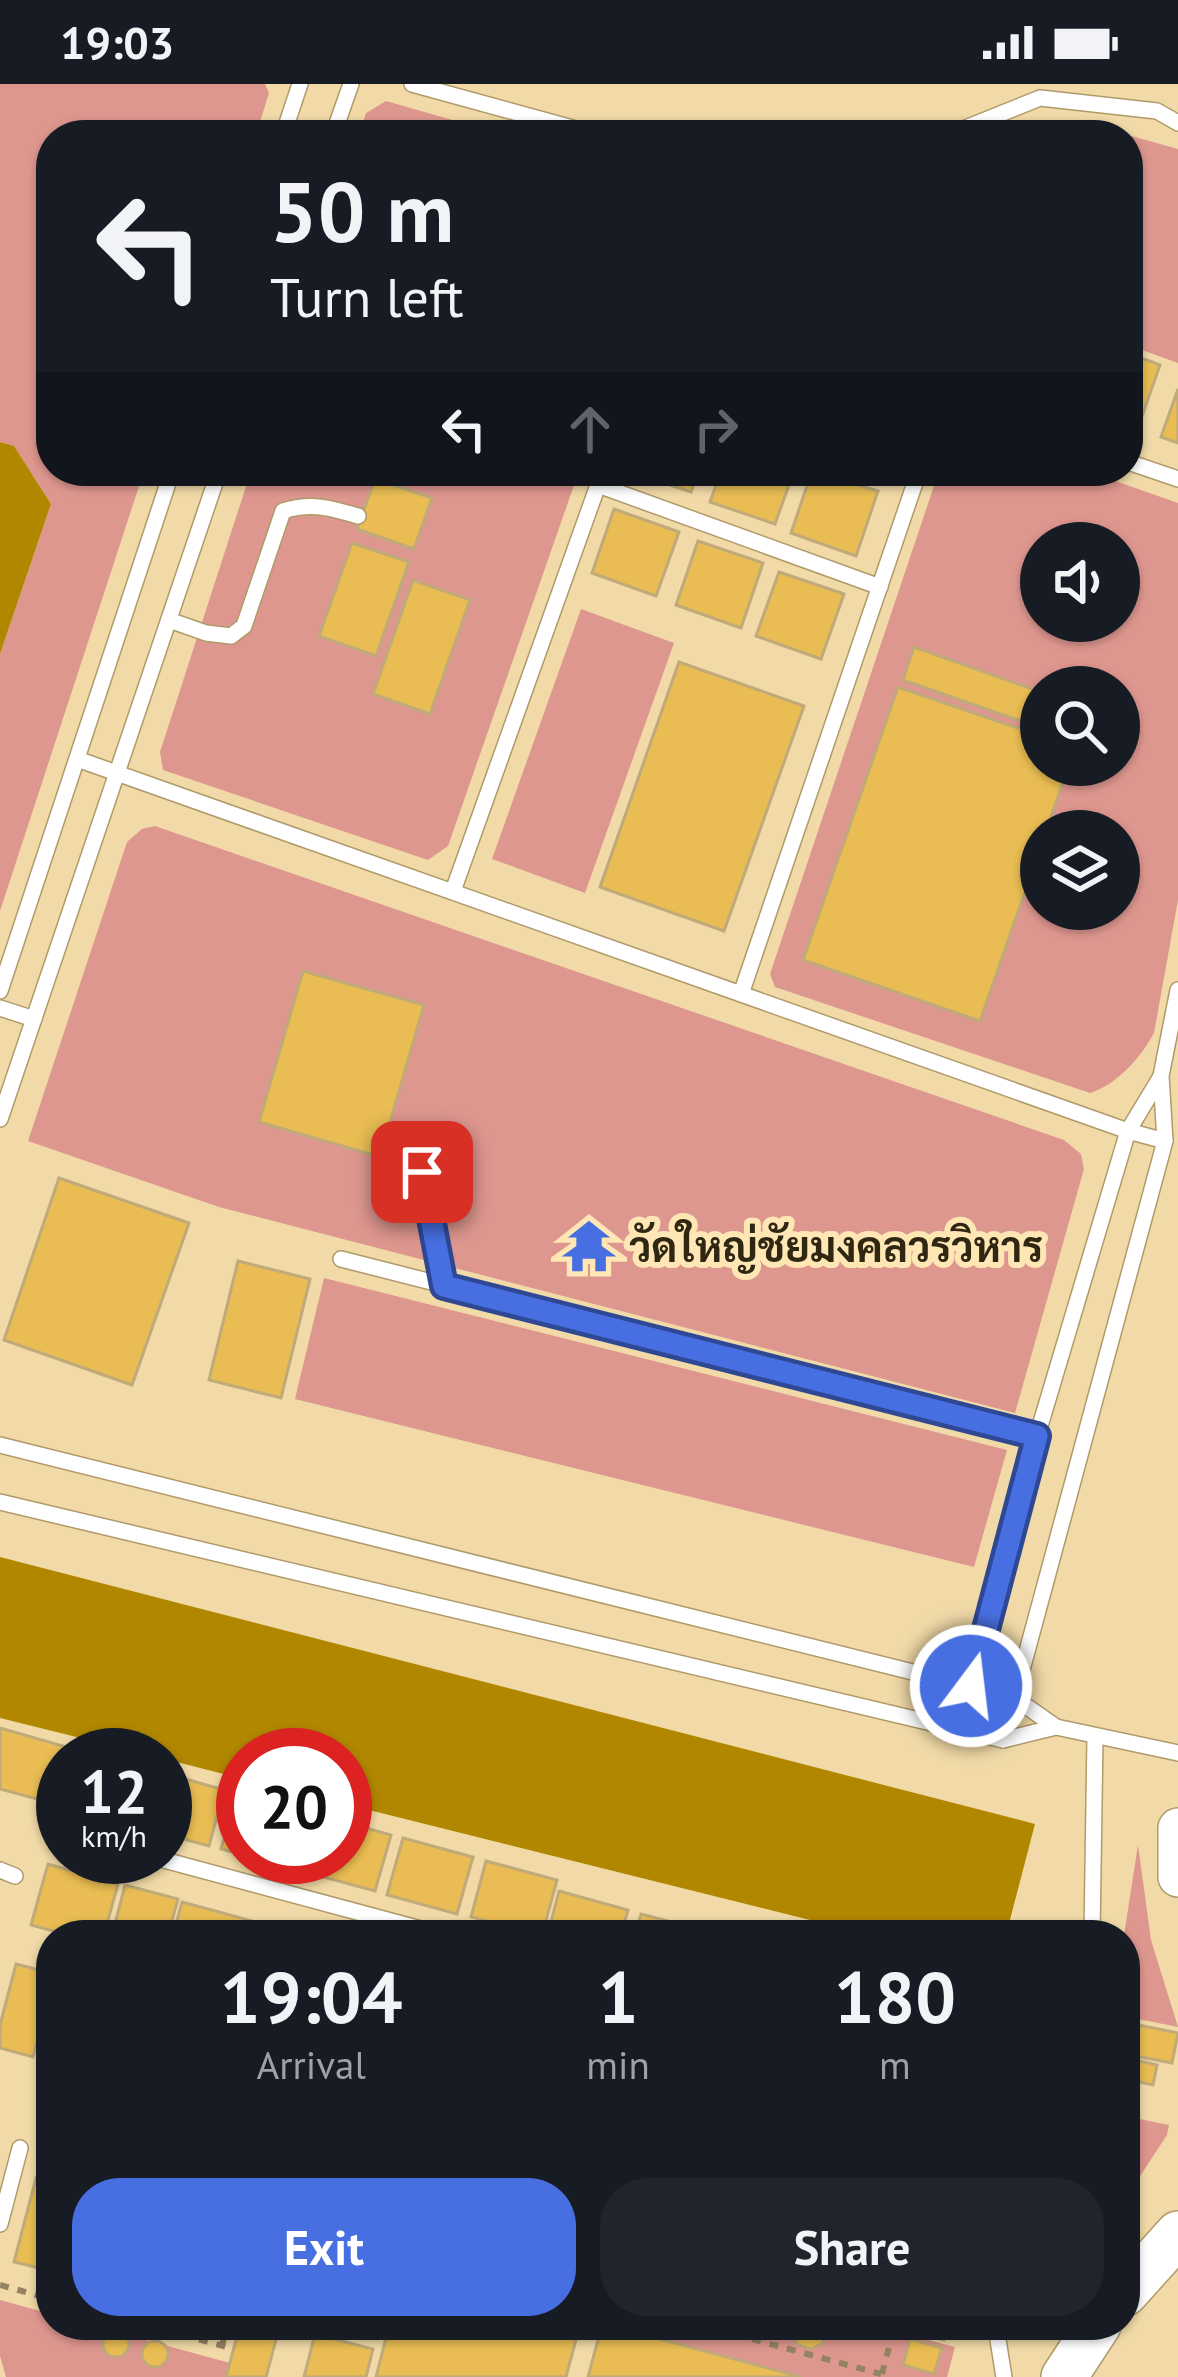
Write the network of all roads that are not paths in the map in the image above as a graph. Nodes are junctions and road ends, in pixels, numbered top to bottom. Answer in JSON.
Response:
{"nodes":[{"id":1,"x":300,"y":84,"type":"edge"},
{"id":2,"x":351,"y":84,"type":"edge"},
{"id":3,"x":412,"y":84,"type":"edge"},
{"id":4,"x":288,"y":120,"type":"edge"},
{"id":5,"x":338,"y":120,"type":"edge"},
{"id":6,"x":543,"y":120,"type":"edge"},
{"id":7,"x":985,"y":120,"type":"edge"},
{"id":8,"x":1178,"y":123,"type":"edge"},
{"id":9,"x":1143,"y":467,"type":"edge"},
{"id":10,"x":1178,"y":479,"type":"edge"},
{"id":11,"x":167,"y":486,"type":"edge"},
{"id":12,"x":214,"y":486,"type":"edge"},
{"id":13,"x":597,"y":486,"type":"edge"},
{"id":14,"x":621,"y":486,"type":"edge"},
{"id":15,"x":915,"y":486,"type":"edge"},
{"id":16,"x":358,"y":516,"type":"dead end"},
{"id":17,"x":880,"y":586,"type":"junction"},
{"id":18,"x":169,"y":620,"type":"junction"},
{"id":19,"x":77,"y":759,"type":"junction"},
{"id":20,"x":117,"y":773,"type":"junction"},
{"id":21,"x":453,"y":892,"type":"junction"},
{"id":22,"x":1178,"y":990,"type":"edge"},
{"id":23,"x":0,"y":991,"type":"edge"},
{"id":24,"x":741,"y":994,"type":"junction"},
{"id":25,"x":0,"y":1008,"type":"edge"},
{"id":26,"x":34,"y":1018,"type":"junction"},
{"id":27,"x":1161,"y":1076,"type":"junction"},
{"id":28,"x":0,"y":1119,"type":"edge"},
{"id":29,"x":1128,"y":1131,"type":"junction"},
{"id":30,"x":1165,"y":1141,"type":"junction"},
{"id":31,"x":422,"y":1172,"type":"dead end"},
{"id":32,"x":341,"y":1259,"type":"dead end"},
{"id":33,"x":444,"y":1286,"type":"junction"},
{"id":34,"x":1037,"y":1436,"type":"junction"},
{"id":35,"x":0,"y":1445,"type":"edge"},
{"id":36,"x":0,"y":1502,"type":"edge"},
{"id":37,"x":971,"y":1686,"type":"junction"},
{"id":38,"x":1013,"y":1697,"type":"junction"},
{"id":39,"x":1056,"y":1727,"type":"junction"},
{"id":40,"x":960,"y":1730,"type":"junction"},
{"id":41,"x":1095,"y":1736,"type":"junction"},
{"id":42,"x":1003,"y":1741,"type":"junction"},
{"id":43,"x":1178,"y":1753,"type":"edge"},
{"id":44,"x":1178,"y":1828,"type":"edge"},
{"id":45,"x":192,"y":1868,"type":"edge"},
{"id":46,"x":1178,"y":1877,"type":"edge"},
{"id":47,"x":387,"y":1920,"type":"edge"},
{"id":48,"x":1092,"y":1920,"type":"edge"},
{"id":49,"x":20,"y":2148,"type":"dead end"},
{"id":50,"x":0,"y":2224,"type":"edge"},
{"id":51,"x":1178,"y":2234,"type":"edge"},
{"id":52,"x":1140,"y":2277,"type":"edge"},
{"id":53,"x":998,"y":2340,"type":"edge"},
{"id":54,"x":1088,"y":2340,"type":"edge"},
{"id":55,"x":1004,"y":2377,"type":"edge"},
{"id":56,"x":1064,"y":2377,"type":"edge"}],
"edges":[{"from":1,"to":4,"type":"lane"},
{"from":2,"to":5,"type":"lane"},
{"from":3,"to":6,"type":"lane"},
{"from":7,"to":8,"type":"lane"},
{"from":9,"to":10,"type":"lane"},
{"from":11,"to":19,"type":"lane"},
{"from":12,"to":18,"type":"lane"},
{"from":13,"to":21,"type":"lane"},
{"from":14,"to":17,"type":"lane"},
{"from":15,"to":17,"type":"lane"},
{"from":16,"to":18,"type":"lane"},
{"from":17,"to":24,"type":"lane"},
{"from":18,"to":20,"type":"lane"},
{"from":19,"to":20,"type":"lane"},
{"from":19,"to":23,"type":"lane"},
{"from":20,"to":21,"type":"lane"},
{"from":20,"to":26,"type":"lane"},
{"from":21,"to":24,"type":"lane"},
{"from":22,"to":27,"type":"lane"},
{"from":24,"to":29,"type":"lane"},
{"from":25,"to":26,"type":"lane"},
{"from":26,"to":28,"type":"lane"},
{"from":27,"to":29,"type":"lane"},
{"from":27,"to":30,"type":"lane"},
{"from":29,"to":30,"type":"lane"},
{"from":29,"to":34,"type":"lane"},
{"from":30,"to":38,"type":"lane"},
{"from":31,"to":33,"type":"lane"},
{"from":32,"to":33,"type":"lane"},
{"from":33,"to":34,"type":"lane"},
{"from":34,"to":37,"type":"lane"},
{"from":35,"to":37,"type":"lane"},
{"from":36,"to":40,"type":"lane"},
{"from":37,"to":38,"type":"lane"},
{"from":37,"to":40,"type":"lane"},
{"from":38,"to":39,"type":"lane"},
{"from":38,"to":42,"type":"lane"},
{"from":39,"to":41,"type":"lane"},
{"from":39,"to":42,"type":"lane"},
{"from":40,"to":42,"type":"lane"},
{"from":41,"to":43,"type":"lane"},
{"from":41,"to":48,"type":"lane"},
{"from":44,"to":46,"type":"street"},
{"from":45,"to":47,"type":"lane"},
{"from":49,"to":50,"type":"lane"},
{"from":51,"to":52,"type":"main road"},
{"from":53,"to":55,"type":"lane"},
{"from":54,"to":56,"type":"main road"}]}
